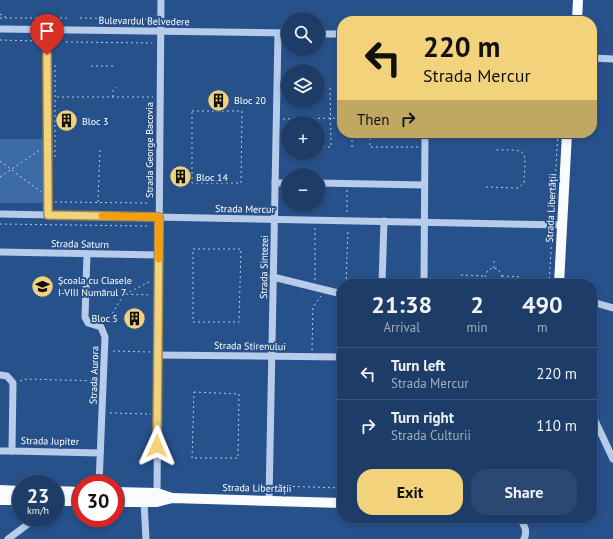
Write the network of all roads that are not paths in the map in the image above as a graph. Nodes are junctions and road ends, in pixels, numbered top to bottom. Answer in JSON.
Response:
{"nodes":[{"id":1,"x":161,"y":0,"type":"edge"},
{"id":2,"x":578,"y":0,"type":"edge"},
{"id":3,"x":577,"y":16,"type":"edge"},
{"id":4,"x":0,"y":29,"type":"edge"},
{"id":5,"x":47,"y":30,"type":"junction"},
{"id":6,"x":160,"y":32,"type":"junction"},
{"id":7,"x":278,"y":33,"type":"joint"},
{"id":8,"x":325,"y":34,"type":"edge"},
{"id":9,"x":337,"y":34,"type":"edge"},
{"id":10,"x":597,"y":58,"type":"edge"},
{"id":11,"x":613,"y":59,"type":"edge"},
{"id":12,"x":424,"y":138,"type":"edge"},
{"id":13,"x":567,"y":138,"type":"edge"},
{"id":14,"x":275,"y":183,"type":"junction"},
{"id":15,"x":281,"y":183,"type":"edge"},
{"id":16,"x":325,"y":183,"type":"edge"},
{"id":17,"x":424,"y":185,"type":"junction"},
{"id":18,"x":0,"y":214,"type":"edge"},
{"id":19,"x":48,"y":215,"type":"junction"},
{"id":20,"x":159,"y":217,"type":"junction"},
{"id":21,"x":275,"y":219,"type":"junction"},
{"id":22,"x":384,"y":222,"type":"junction"},
{"id":23,"x":424,"y":222,"type":"junction"},
{"id":24,"x":562,"y":225,"type":"junction"},
{"id":25,"x":0,"y":252,"type":"edge"},
{"id":26,"x":87,"y":254,"type":"junction"},
{"id":27,"x":159,"y":255,"type":"junction"},
{"id":28,"x":273,"y":277,"type":"junction"},
{"id":29,"x":382,"y":279,"type":"edge"},
{"id":30,"x":424,"y":279,"type":"edge"},
{"id":31,"x":560,"y":279,"type":"edge"},
{"id":32,"x":337,"y":293,"type":"edge"},
{"id":33,"x":597,"y":303,"type":"edge"},
{"id":34,"x":613,"y":308,"type":"edge"},
{"id":35,"x":158,"y":354,"type":"junction"},
{"id":36,"x":272,"y":356,"type":"junction"},
{"id":37,"x":337,"y":357,"type":"edge"},
{"id":38,"x":0,"y":375,"type":"edge"},
{"id":39,"x":597,"y":425,"type":"edge"},
{"id":40,"x":0,"y":451,"type":"edge"},
{"id":41,"x":12,"y":451,"type":"junction"},
{"id":42,"x":100,"y":453,"type":"junction"},
{"id":43,"x":613,"y":459,"type":"edge"},
{"id":44,"x":99,"y":475,"type":"edge"},
{"id":45,"x":124,"y":493,"type":"edge"},
{"id":46,"x":157,"y":498,"type":"junction"},
{"id":47,"x":269,"y":501,"type":"junction"},
{"id":48,"x":124,"y":502,"type":"edge"},
{"id":49,"x":144,"y":502,"type":"junction"},
{"id":50,"x":337,"y":503,"type":"edge"},
{"id":51,"x":523,"y":523,"type":"edge"},
{"id":52,"x":24,"y":527,"type":"edge"},
{"id":53,"x":8,"y":539,"type":"edge"},
{"id":54,"x":146,"y":539,"type":"edge"},
{"id":55,"x":524,"y":539,"type":"edge"}],
"edges":[{"from":1,"to":6,"type":"street","name":"Strada George Bacovia"},
{"from":2,"to":3,"type":"main road"},
{"from":4,"to":5,"type":"street","name":"Bulevardul Belvedere"},
{"from":5,"to":6,"type":"street","name":"Bulevardul Belvedere"},
{"from":5,"to":19,"type":"street"},
{"from":6,"to":7,"type":"street","name":"Bulevardul Belvedere"},
{"from":6,"to":20,"type":"street","name":"Strada George Bacovia"},
{"from":7,"to":14,"type":"street","name":"Strada Sintezei"},
{"from":8,"to":9,"type":"street"},
{"from":10,"to":11,"type":"street"},
{"from":12,"to":17,"type":"street"},
{"from":13,"to":24,"type":"main road","name":"Strada Libertății"},
{"from":14,"to":15,"type":"street"},
{"from":14,"to":21,"type":"street","name":"Strada Sintezei"},
{"from":16,"to":17,"type":"street"},
{"from":17,"to":23,"type":"street"},
{"from":18,"to":19,"type":"street","name":"Strada Mercur"},
{"from":19,"to":20,"type":"street","name":"Strada Mercur"},
{"from":20,"to":21,"type":"street","name":"Strada Mercur"},
{"from":20,"to":27,"type":"street","name":"Strada George Bacovia"},
{"from":21,"to":22,"type":"street","name":"Strada Mercur"},
{"from":21,"to":28,"type":"street","name":"Strada Sintezei"},
{"from":22,"to":23,"type":"street","name":"Strada Mercur"},
{"from":22,"to":29,"type":"street"},
{"from":23,"to":24,"type":"street","name":"Strada Mercur"},
{"from":23,"to":30,"type":"street"},
{"from":24,"to":31,"type":"main road","name":"Strada Libertății"},
{"from":25,"to":26,"type":"street","name":"Strada Saturn"},
{"from":26,"to":27,"type":"street","name":"Strada Saturn"},
{"from":26,"to":42,"type":"street","name":"Strada Aurora"},
{"from":27,"to":35,"type":"street","name":"Strada George Bacovia"},
{"from":28,"to":32,"type":"street"},
{"from":28,"to":36,"type":"street","name":"Strada Sintezei"},
{"from":33,"to":34,"type":"street"},
{"from":35,"to":36,"type":"street","name":"Strada Stirenului"},
{"from":35,"to":46,"type":"street","name":"Strada George Bacovia"},
{"from":36,"to":37,"type":"street","name":"Strada Stirenului"},
{"from":36,"to":47,"type":"street","name":"Strada Sintezei"},
{"from":38,"to":41,"type":"street","name":"Strada Jupiter"},
{"from":39,"to":43,"type":"street"},
{"from":40,"to":41,"type":"street"},
{"from":41,"to":42,"type":"street","name":"Strada Jupiter"},
{"from":42,"to":44,"type":"street","name":"Strada Aurora"},
{"from":45,"to":46,"type":"main road","name":"Strada Libertății"},
{"from":46,"to":47,"type":"main road","name":"Strada Libertății"},
{"from":46,"to":49,"type":"main road","name":"Strada Libertății"},
{"from":47,"to":50,"type":"main road","name":"Strada Libertății"},
{"from":48,"to":49,"type":"main road","name":"Strada Libertății"},
{"from":49,"to":54,"type":"street"},
{"from":51,"to":55,"type":"street"},
{"from":52,"to":53,"type":"street"}]}
